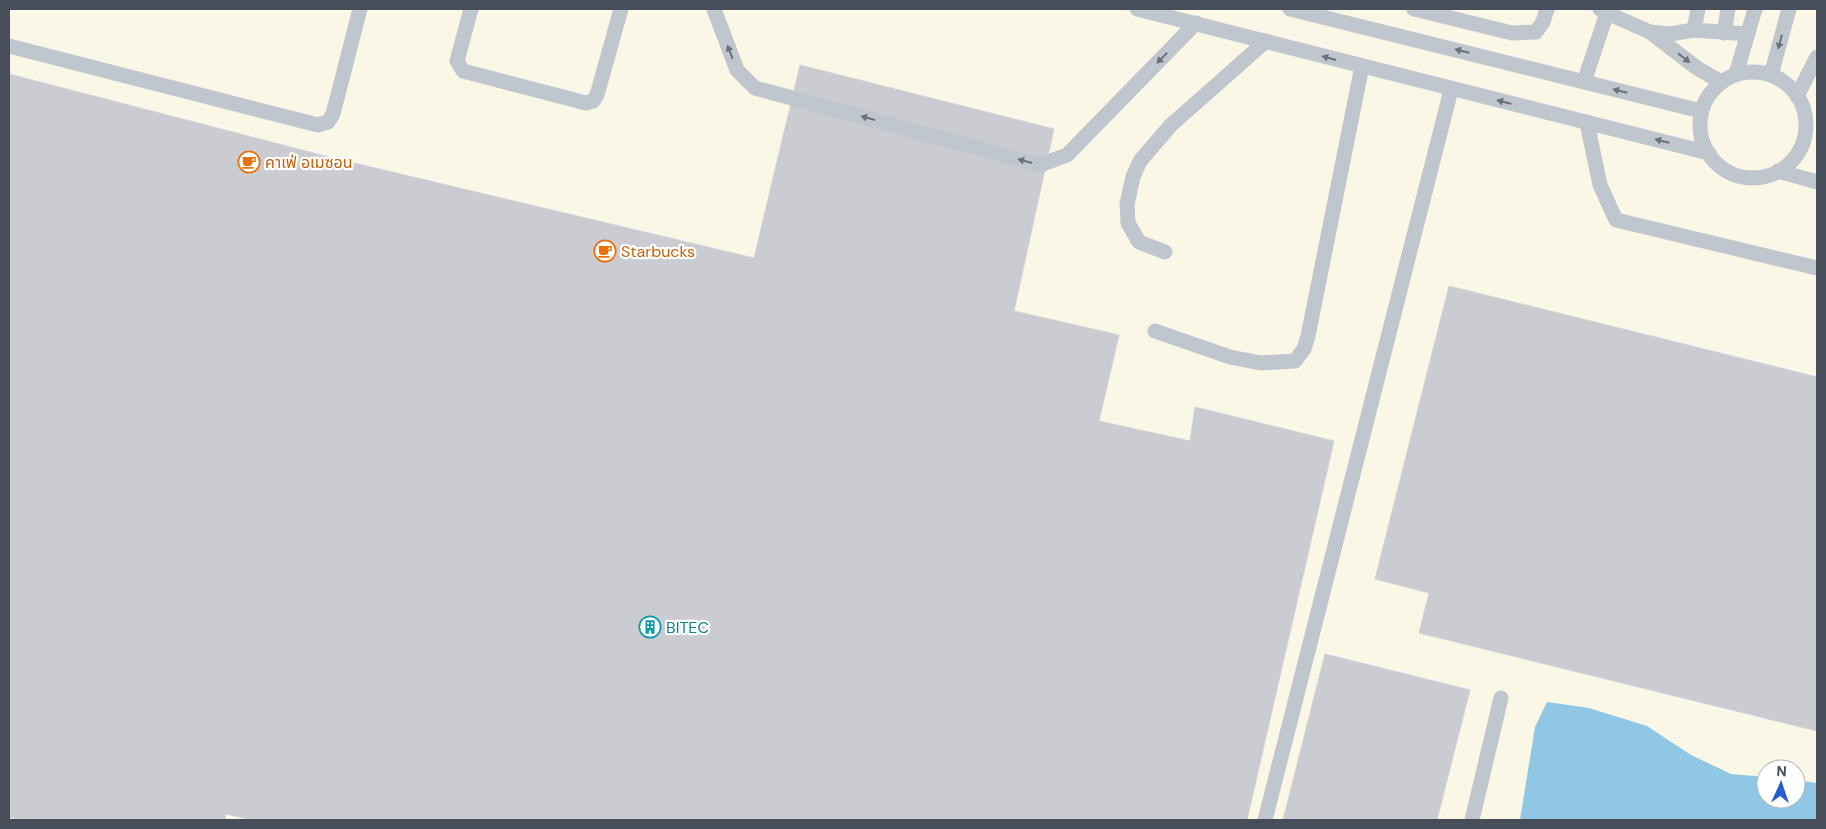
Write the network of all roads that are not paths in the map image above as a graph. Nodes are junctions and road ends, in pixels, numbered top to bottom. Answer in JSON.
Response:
{"nodes":[{"id":1,"x":360,"y":9,"type":"edge"},
{"id":2,"x":470,"y":9,"type":"edge"},
{"id":3,"x":621,"y":9,"type":"edge"},
{"id":4,"x":714,"y":9,"type":"edge"},
{"id":5,"x":1136,"y":9,"type":"edge"},
{"id":6,"x":1290,"y":9,"type":"edge"},
{"id":7,"x":1414,"y":9,"type":"edge"},
{"id":8,"x":1547,"y":9,"type":"edge"},
{"id":9,"x":1698,"y":9,"type":"edge"},
{"id":10,"x":1728,"y":9,"type":"edge"},
{"id":11,"x":1755,"y":9,"type":"edge"},
{"id":12,"x":1788,"y":9,"type":"edge"},
{"id":13,"x":1605,"y":10,"type":"edge"},
{"id":14,"x":1196,"y":23,"type":"junction"},
{"id":15,"x":1694,"y":30,"type":"junction"},
{"id":16,"x":1650,"y":32,"type":"junction"},
{"id":17,"x":1724,"y":33,"type":"junction"},
{"id":18,"x":1748,"y":34,"type":"junction"},
{"id":19,"x":1266,"y":41,"type":"junction"},
{"id":20,"x":9,"y":46,"type":"edge"},
{"id":21,"x":1817,"y":57,"type":"edge"},
{"id":22,"x":1362,"y":66,"type":"junction"},
{"id":23,"x":1736,"y":74,"type":"junction"},
{"id":24,"x":1771,"y":75,"type":"junction"},
{"id":25,"x":1584,"y":82,"type":"junction"},
{"id":26,"x":1720,"y":82,"type":"junction"},
{"id":27,"x":1451,"y":90,"type":"junction"},
{"id":28,"x":1798,"y":96,"type":"junction"},
{"id":29,"x":1701,"y":111,"type":"junction"},
{"id":30,"x":1587,"y":123,"type":"junction"},
{"id":31,"x":1810,"y":135,"type":"edge"},
{"id":32,"x":1709,"y":153,"type":"junction"},
{"id":33,"x":1778,"y":171,"type":"junction"},
{"id":34,"x":1817,"y":182,"type":"edge"},
{"id":35,"x":1165,"y":252,"type":"dead end"},
{"id":36,"x":1817,"y":268,"type":"edge"},
{"id":37,"x":1155,"y":331,"type":"dead end"},
{"id":38,"x":1501,"y":698,"type":"dead end"},
{"id":39,"x":1265,"y":820,"type":"edge"},
{"id":40,"x":1472,"y":820,"type":"edge"}],
"edges":[{"from":1,"to":20,"type":"lane"},
{"from":2,"to":3,"type":"lane"},
{"from":14,"to":4,"type":"lane","one_way":true},
{"from":5,"to":14,"type":"lane"},
{"from":25,"to":6,"type":"lane","one_way":true},
{"from":7,"to":8,"type":"lane"},
{"from":9,"to":15,"type":"lane"},
{"from":10,"to":17,"type":"lane"},
{"from":11,"to":18,"type":"lane"},
{"from":12,"to":24,"type":"lane","one_way":true},
{"from":13,"to":16,"type":"lane"},
{"from":13,"to":25,"type":"lane"},
{"from":14,"to":19,"type":"lane"},
{"from":15,"to":16,"type":"lane"},
{"from":15,"to":17,"type":"lane"},
{"from":16,"to":26,"type":"lane","one_way":true},
{"from":17,"to":18,"type":"lane"},
{"from":18,"to":23,"type":"lane"},
{"from":22,"to":19,"type":"lane","one_way":true},
{"from":19,"to":35,"type":"lane"},
{"from":21,"to":28,"type":"lane"},
{"from":22,"to":27,"type":"lane"},
{"from":22,"to":37,"type":"lane"},
{"from":23,"to":24,"type":"lane"},
{"from":23,"to":26,"type":"lane"},
{"from":24,"to":28,"type":"lane"},
{"from":29,"to":25,"type":"lane","one_way":true},
{"from":26,"to":29,"type":"lane"},
{"from":30,"to":27,"type":"lane","one_way":true},
{"from":27,"to":39,"type":"lane"},
{"from":28,"to":31,"type":"lane"},
{"from":29,"to":32,"type":"lane"},
{"from":32,"to":30,"type":"lane","one_way":true},
{"from":30,"to":36,"type":"lane"},
{"from":31,"to":33,"type":"lane"},
{"from":32,"to":33,"type":"lane"},
{"from":33,"to":34,"type":"lane"},
{"from":38,"to":40,"type":"lane"}]}
